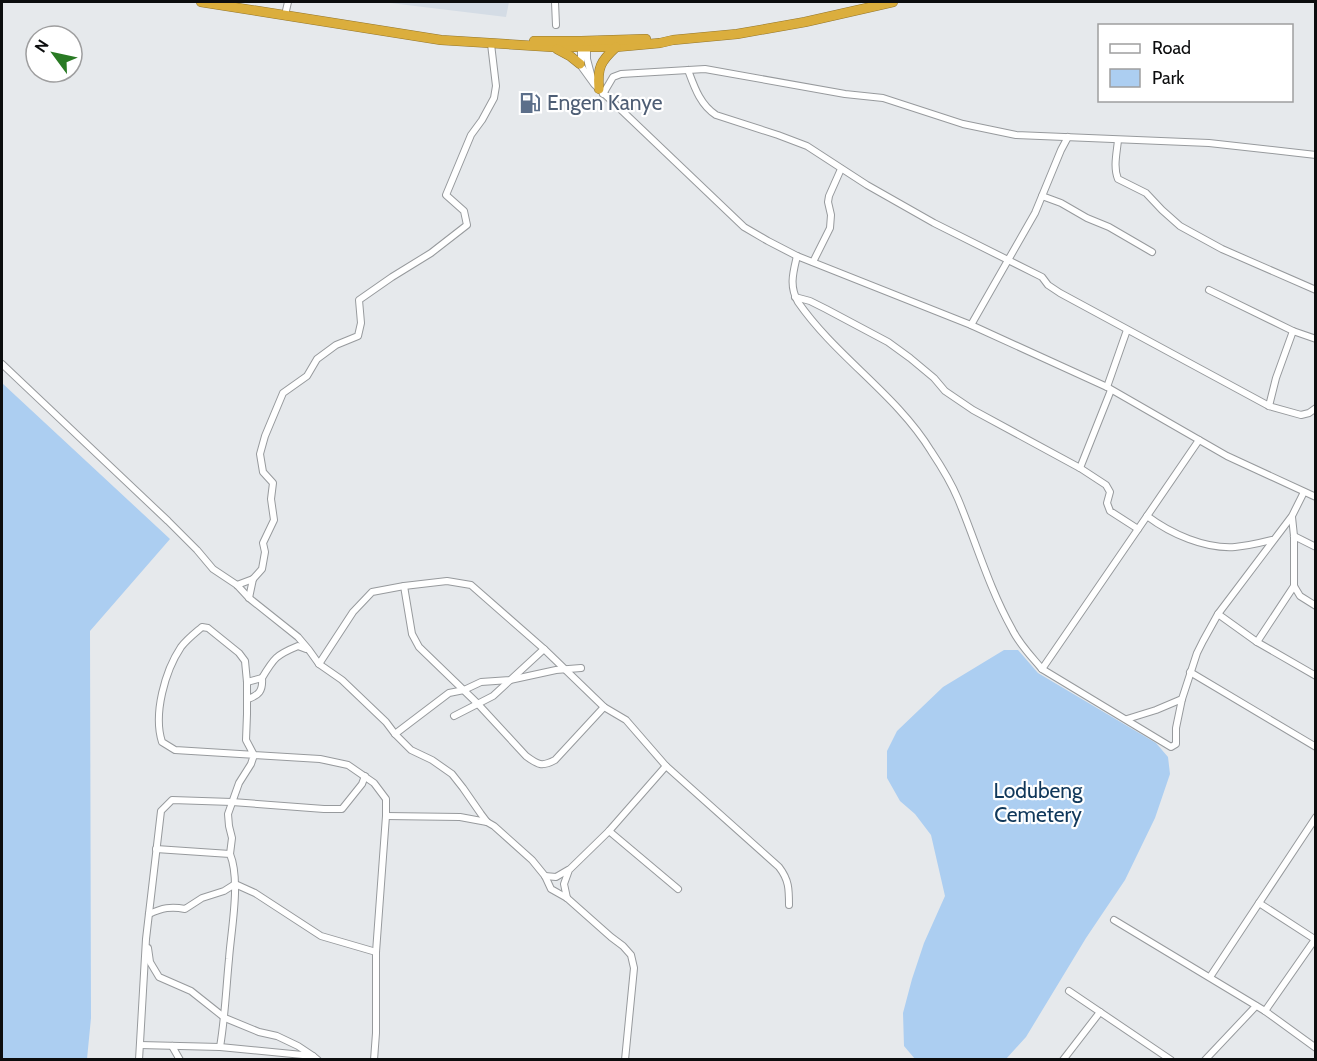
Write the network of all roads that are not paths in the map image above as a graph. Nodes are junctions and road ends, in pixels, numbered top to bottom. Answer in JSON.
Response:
{"nodes":[{"id":1,"x":201,"y":2,"type":"edge"},
{"id":2,"x":288,"y":2,"type":"edge"},
{"id":3,"x":555,"y":2,"type":"edge"},
{"id":4,"x":893,"y":2,"type":"edge"},
{"id":5,"x":285,"y":15,"type":"junction"},
{"id":6,"x":556,"y":25,"type":"dead end"},
{"id":7,"x":421,"y":36,"type":"junction"},
{"id":8,"x":673,"y":40,"type":"junction"},
{"id":9,"x":490,"y":44,"type":"junction"},
{"id":10,"x":584,"y":44,"type":"junction"},
{"id":11,"x":552,"y":47,"type":"junction"},
{"id":12,"x":616,"y":47,"type":"junction"},
{"id":13,"x":580,"y":64,"type":"junction"},
{"id":14,"x":688,"y":70,"type":"junction"},
{"id":15,"x":598,"y":89,"type":"junction"},
{"id":16,"x":1068,"y":137,"type":"junction"},
{"id":17,"x":1118,"y":140,"type":"junction"},
{"id":18,"x":1316,"y":155,"type":"edge"},
{"id":19,"x":841,"y":169,"type":"junction"},
{"id":20,"x":1042,"y":196,"type":"junction"},
{"id":21,"x":1152,"y":252,"type":"dead end"},
{"id":22,"x":797,"y":256,"type":"junction"},
{"id":23,"x":1009,"y":261,"type":"junction"},
{"id":24,"x":813,"y":262,"type":"junction"},
{"id":25,"x":1209,"y":290,"type":"dead end"},
{"id":26,"x":1316,"y":290,"type":"edge"},
{"id":27,"x":795,"y":297,"type":"junction"},
{"id":28,"x":971,"y":325,"type":"junction"},
{"id":29,"x":1127,"y":330,"type":"junction"},
{"id":30,"x":1293,"y":331,"type":"junction"},
{"id":31,"x":1316,"y":339,"type":"edge"},
{"id":32,"x":2,"y":364,"type":"edge"},
{"id":33,"x":1109,"y":389,"type":"junction"},
{"id":34,"x":1269,"y":406,"type":"junction"},
{"id":35,"x":1316,"y":408,"type":"edge"},
{"id":36,"x":1199,"y":440,"type":"junction"},
{"id":37,"x":1080,"y":468,"type":"junction"},
{"id":38,"x":1304,"y":492,"type":"junction"},
{"id":39,"x":1316,"y":497,"type":"edge"},
{"id":40,"x":1147,"y":516,"type":"junction"},
{"id":41,"x":1292,"y":516,"type":"junction"},
{"id":42,"x":1138,"y":530,"type":"junction"},
{"id":43,"x":1294,"y":536,"type":"junction"},
{"id":44,"x":1273,"y":540,"type":"junction"},
{"id":45,"x":1316,"y":547,"type":"edge"},
{"id":46,"x":254,"y":579,"type":"junction"},
{"id":47,"x":237,"y":585,"type":"junction"},
{"id":48,"x":404,"y":586,"type":"junction"},
{"id":49,"x":1294,"y":586,"type":"junction"},
{"id":50,"x":249,"y":598,"type":"junction"},
{"id":51,"x":1316,"y":606,"type":"edge"},
{"id":52,"x":1218,"y":614,"type":"junction"},
{"id":53,"x":298,"y":637,"type":"junction"},
{"id":54,"x":1257,"y":642,"type":"junction"},
{"id":55,"x":298,"y":646,"type":"junction"},
{"id":56,"x":544,"y":649,"type":"junction"},
{"id":57,"x":309,"y":650,"type":"junction"},
{"id":58,"x":319,"y":664,"type":"junction"},
{"id":59,"x":581,"y":668,"type":"dead end"},
{"id":60,"x":1042,"y":669,"type":"junction"},
{"id":61,"x":565,"y":670,"type":"junction"},
{"id":62,"x":1190,"y":672,"type":"junction"},
{"id":63,"x":1316,"y":676,"type":"edge"},
{"id":64,"x":262,"y":678,"type":"junction"},
{"id":65,"x":510,"y":680,"type":"junction"},
{"id":66,"x":247,"y":682,"type":"junction"},
{"id":67,"x":464,"y":690,"type":"junction"},
{"id":68,"x":248,"y":699,"type":"junction"},
{"id":69,"x":1182,"y":699,"type":"junction"},
{"id":70,"x":478,"y":704,"type":"junction"},
{"id":71,"x":604,"y":707,"type":"junction"},
{"id":72,"x":454,"y":716,"type":"dead end"},
{"id":73,"x":1126,"y":719,"type":"junction"},
{"id":74,"x":395,"y":734,"type":"junction"},
{"id":75,"x":1316,"y":747,"type":"edge"},
{"id":76,"x":254,"y":755,"type":"junction"},
{"id":77,"x":666,"y":766,"type":"junction"},
{"id":78,"x":365,"y":776,"type":"junction"},
{"id":79,"x":232,"y":802,"type":"junction"},
{"id":80,"x":477,"y":808,"type":"junction"},
{"id":81,"x":386,"y":816,"type":"junction"},
{"id":82,"x":460,"y":817,"type":"junction"},
{"id":83,"x":1316,"y":817,"type":"edge"},
{"id":84,"x":487,"y":822,"type":"junction"},
{"id":85,"x":609,"y":831,"type":"junction"},
{"id":86,"x":156,"y":849,"type":"junction"},
{"id":87,"x":230,"y":854,"type":"junction"},
{"id":88,"x":569,"y":870,"type":"junction"},
{"id":89,"x":545,"y":876,"type":"junction"},
{"id":90,"x":235,"y":884,"type":"junction"},
{"id":91,"x":678,"y":889,"type":"dead end"},
{"id":92,"x":567,"y":898,"type":"junction"},
{"id":93,"x":1260,"y":903,"type":"junction"},
{"id":94,"x":789,"y":905,"type":"dead end"},
{"id":95,"x":150,"y":914,"type":"junction"},
{"id":96,"x":1114,"y":920,"type":"dead end"},
{"id":97,"x":146,"y":939,"type":"junction"},
{"id":98,"x":1315,"y":939,"type":"edge"},
{"id":99,"x":376,"y":952,"type":"junction"},
{"id":100,"x":1210,"y":977,"type":"junction"},
{"id":101,"x":1069,"y":991,"type":"dead end"},
{"id":102,"x":1256,"y":1006,"type":"junction"},
{"id":103,"x":1265,"y":1011,"type":"junction"},
{"id":104,"x":1100,"y":1012,"type":"junction"},
{"id":105,"x":225,"y":1018,"type":"junction"},
{"id":106,"x":140,"y":1044,"type":"junction"},
{"id":107,"x":172,"y":1046,"type":"junction"},
{"id":108,"x":220,"y":1047,"type":"junction"},
{"id":109,"x":1316,"y":1048,"type":"edge"},
{"id":110,"x":315,"y":1058,"type":"edge"},
{"id":111,"x":139,"y":1059,"type":"edge"},
{"id":112,"x":180,"y":1059,"type":"edge"},
{"id":113,"x":374,"y":1059,"type":"edge"},
{"id":114,"x":625,"y":1059,"type":"edge"},
{"id":115,"x":1063,"y":1059,"type":"edge"},
{"id":116,"x":1171,"y":1059,"type":"edge"},
{"id":117,"x":1205,"y":1059,"type":"edge"}],
"edges":[{"from":1,"to":5,"type":"highway"},
{"from":2,"to":5,"type":"street"},
{"from":3,"to":6,"type":"street"},
{"from":4,"to":8,"type":"highway"},
{"from":5,"to":7,"type":"highway"},
{"from":7,"to":9,"type":"highway"},
{"from":7,"to":10,"type":"highway"},
{"from":8,"to":10,"type":"highway"},
{"from":8,"to":12,"type":"highway"},
{"from":9,"to":11,"type":"highway"},
{"from":9,"to":46,"type":"street"},
{"from":10,"to":11,"type":"highway"},
{"from":10,"to":12,"type":"highway"},
{"from":10,"to":13,"type":"street"},
{"from":10,"to":15,"type":"street"},
{"from":11,"to":13,"type":"highway"},
{"from":12,"to":15,"type":"highway"},
{"from":13,"to":15,"type":"street"},
{"from":14,"to":15,"type":"street"},
{"from":14,"to":16,"type":"street"},
{"from":14,"to":19,"type":"street"},
{"from":15,"to":22,"type":"street"},
{"from":16,"to":17,"type":"street"},
{"from":16,"to":20,"type":"street"},
{"from":17,"to":18,"type":"street"},
{"from":17,"to":26,"type":"street"},
{"from":19,"to":23,"type":"street"},
{"from":19,"to":24,"type":"street"},
{"from":20,"to":21,"type":"street"},
{"from":20,"to":23,"type":"street"},
{"from":22,"to":24,"type":"street"},
{"from":22,"to":27,"type":"street"},
{"from":23,"to":28,"type":"street"},
{"from":23,"to":29,"type":"street"},
{"from":24,"to":28,"type":"street"},
{"from":25,"to":30,"type":"street"},
{"from":27,"to":37,"type":"street"},
{"from":27,"to":60,"type":"street"},
{"from":28,"to":33,"type":"street"},
{"from":29,"to":33,"type":"street"},
{"from":29,"to":34,"type":"street"},
{"from":30,"to":31,"type":"street"},
{"from":30,"to":34,"type":"street"},
{"from":32,"to":47,"type":"street"},
{"from":33,"to":36,"type":"street"},
{"from":33,"to":37,"type":"street"},
{"from":34,"to":35,"type":"street"},
{"from":36,"to":38,"type":"street"},
{"from":36,"to":40,"type":"street"},
{"from":37,"to":42,"type":"street"},
{"from":38,"to":39,"type":"street"},
{"from":38,"to":41,"type":"street"},
{"from":40,"to":42,"type":"street"},
{"from":40,"to":44,"type":"street"},
{"from":41,"to":43,"type":"street"},
{"from":41,"to":44,"type":"street"},
{"from":42,"to":60,"type":"street"},
{"from":43,"to":45,"type":"street"},
{"from":43,"to":49,"type":"street"},
{"from":44,"to":52,"type":"street"},
{"from":46,"to":47,"type":"street"},
{"from":46,"to":50,"type":"street"},
{"from":47,"to":50,"type":"street"},
{"from":48,"to":56,"type":"street"},
{"from":48,"to":58,"type":"street"},
{"from":48,"to":67,"type":"street"},
{"from":49,"to":51,"type":"street"},
{"from":49,"to":54,"type":"street"},
{"from":50,"to":53,"type":"street"},
{"from":52,"to":54,"type":"street"},
{"from":52,"to":62,"type":"street"},
{"from":53,"to":55,"type":"street"},
{"from":53,"to":57,"type":"street"},
{"from":54,"to":63,"type":"street"},
{"from":55,"to":57,"type":"street"},
{"from":55,"to":64,"type":"street"},
{"from":56,"to":61,"type":"street"},
{"from":56,"to":65,"type":"street"},
{"from":57,"to":58,"type":"street"},
{"from":58,"to":74,"type":"street"},
{"from":59,"to":61,"type":"street"},
{"from":60,"to":73,"type":"street"},
{"from":61,"to":65,"type":"street"},
{"from":61,"to":71,"type":"street"},
{"from":62,"to":69,"type":"street"},
{"from":62,"to":75,"type":"street"},
{"from":64,"to":66,"type":"street"},
{"from":64,"to":68,"type":"street"},
{"from":65,"to":67,"type":"street"},
{"from":65,"to":70,"type":"street"},
{"from":66,"to":68,"type":"street"},
{"from":66,"to":76,"type":"street"},
{"from":67,"to":70,"type":"street"},
{"from":67,"to":74,"type":"street"},
{"from":68,"to":76,"type":"street"},
{"from":69,"to":73,"type":"street"},
{"from":69,"to":73,"type":"street"},
{"from":70,"to":71,"type":"street"},
{"from":70,"to":72,"type":"street"},
{"from":71,"to":77,"type":"street"},
{"from":74,"to":80,"type":"street"},
{"from":76,"to":78,"type":"street"},
{"from":76,"to":79,"type":"street"},
{"from":77,"to":85,"type":"street"},
{"from":77,"to":94,"type":"street"},
{"from":78,"to":79,"type":"street"},
{"from":78,"to":81,"type":"street"},
{"from":79,"to":86,"type":"street"},
{"from":79,"to":87,"type":"street"},
{"from":80,"to":82,"type":"street"},
{"from":80,"to":84,"type":"street"},
{"from":81,"to":82,"type":"street"},
{"from":81,"to":99,"type":"street"},
{"from":82,"to":84,"type":"street"},
{"from":83,"to":93,"type":"street"},
{"from":84,"to":89,"type":"street"},
{"from":85,"to":88,"type":"street"},
{"from":85,"to":91,"type":"street"},
{"from":86,"to":87,"type":"street"},
{"from":86,"to":95,"type":"street"},
{"from":87,"to":90,"type":"street"},
{"from":88,"to":89,"type":"street"},
{"from":88,"to":92,"type":"street"},
{"from":89,"to":92,"type":"street"},
{"from":90,"to":95,"type":"street"},
{"from":90,"to":99,"type":"street"},
{"from":90,"to":105,"type":"street"},
{"from":92,"to":114,"type":"street"},
{"from":93,"to":98,"type":"street"},
{"from":93,"to":100,"type":"street"},
{"from":95,"to":97,"type":"street"},
{"from":96,"to":100,"type":"street"},
{"from":97,"to":105,"type":"street"},
{"from":97,"to":106,"type":"street"},
{"from":98,"to":103,"type":"street"},
{"from":99,"to":113,"type":"street"},
{"from":100,"to":102,"type":"street"},
{"from":101,"to":104,"type":"street"},
{"from":102,"to":103,"type":"street"},
{"from":102,"to":117,"type":"street"},
{"from":103,"to":109,"type":"street"},
{"from":104,"to":115,"type":"street"},
{"from":104,"to":116,"type":"street"},
{"from":105,"to":108,"type":"street"},
{"from":105,"to":110,"type":"street"},
{"from":106,"to":107,"type":"street"},
{"from":106,"to":111,"type":"street"},
{"from":107,"to":108,"type":"street"},
{"from":107,"to":112,"type":"street"},
{"from":108,"to":110,"type":"street"}]}
